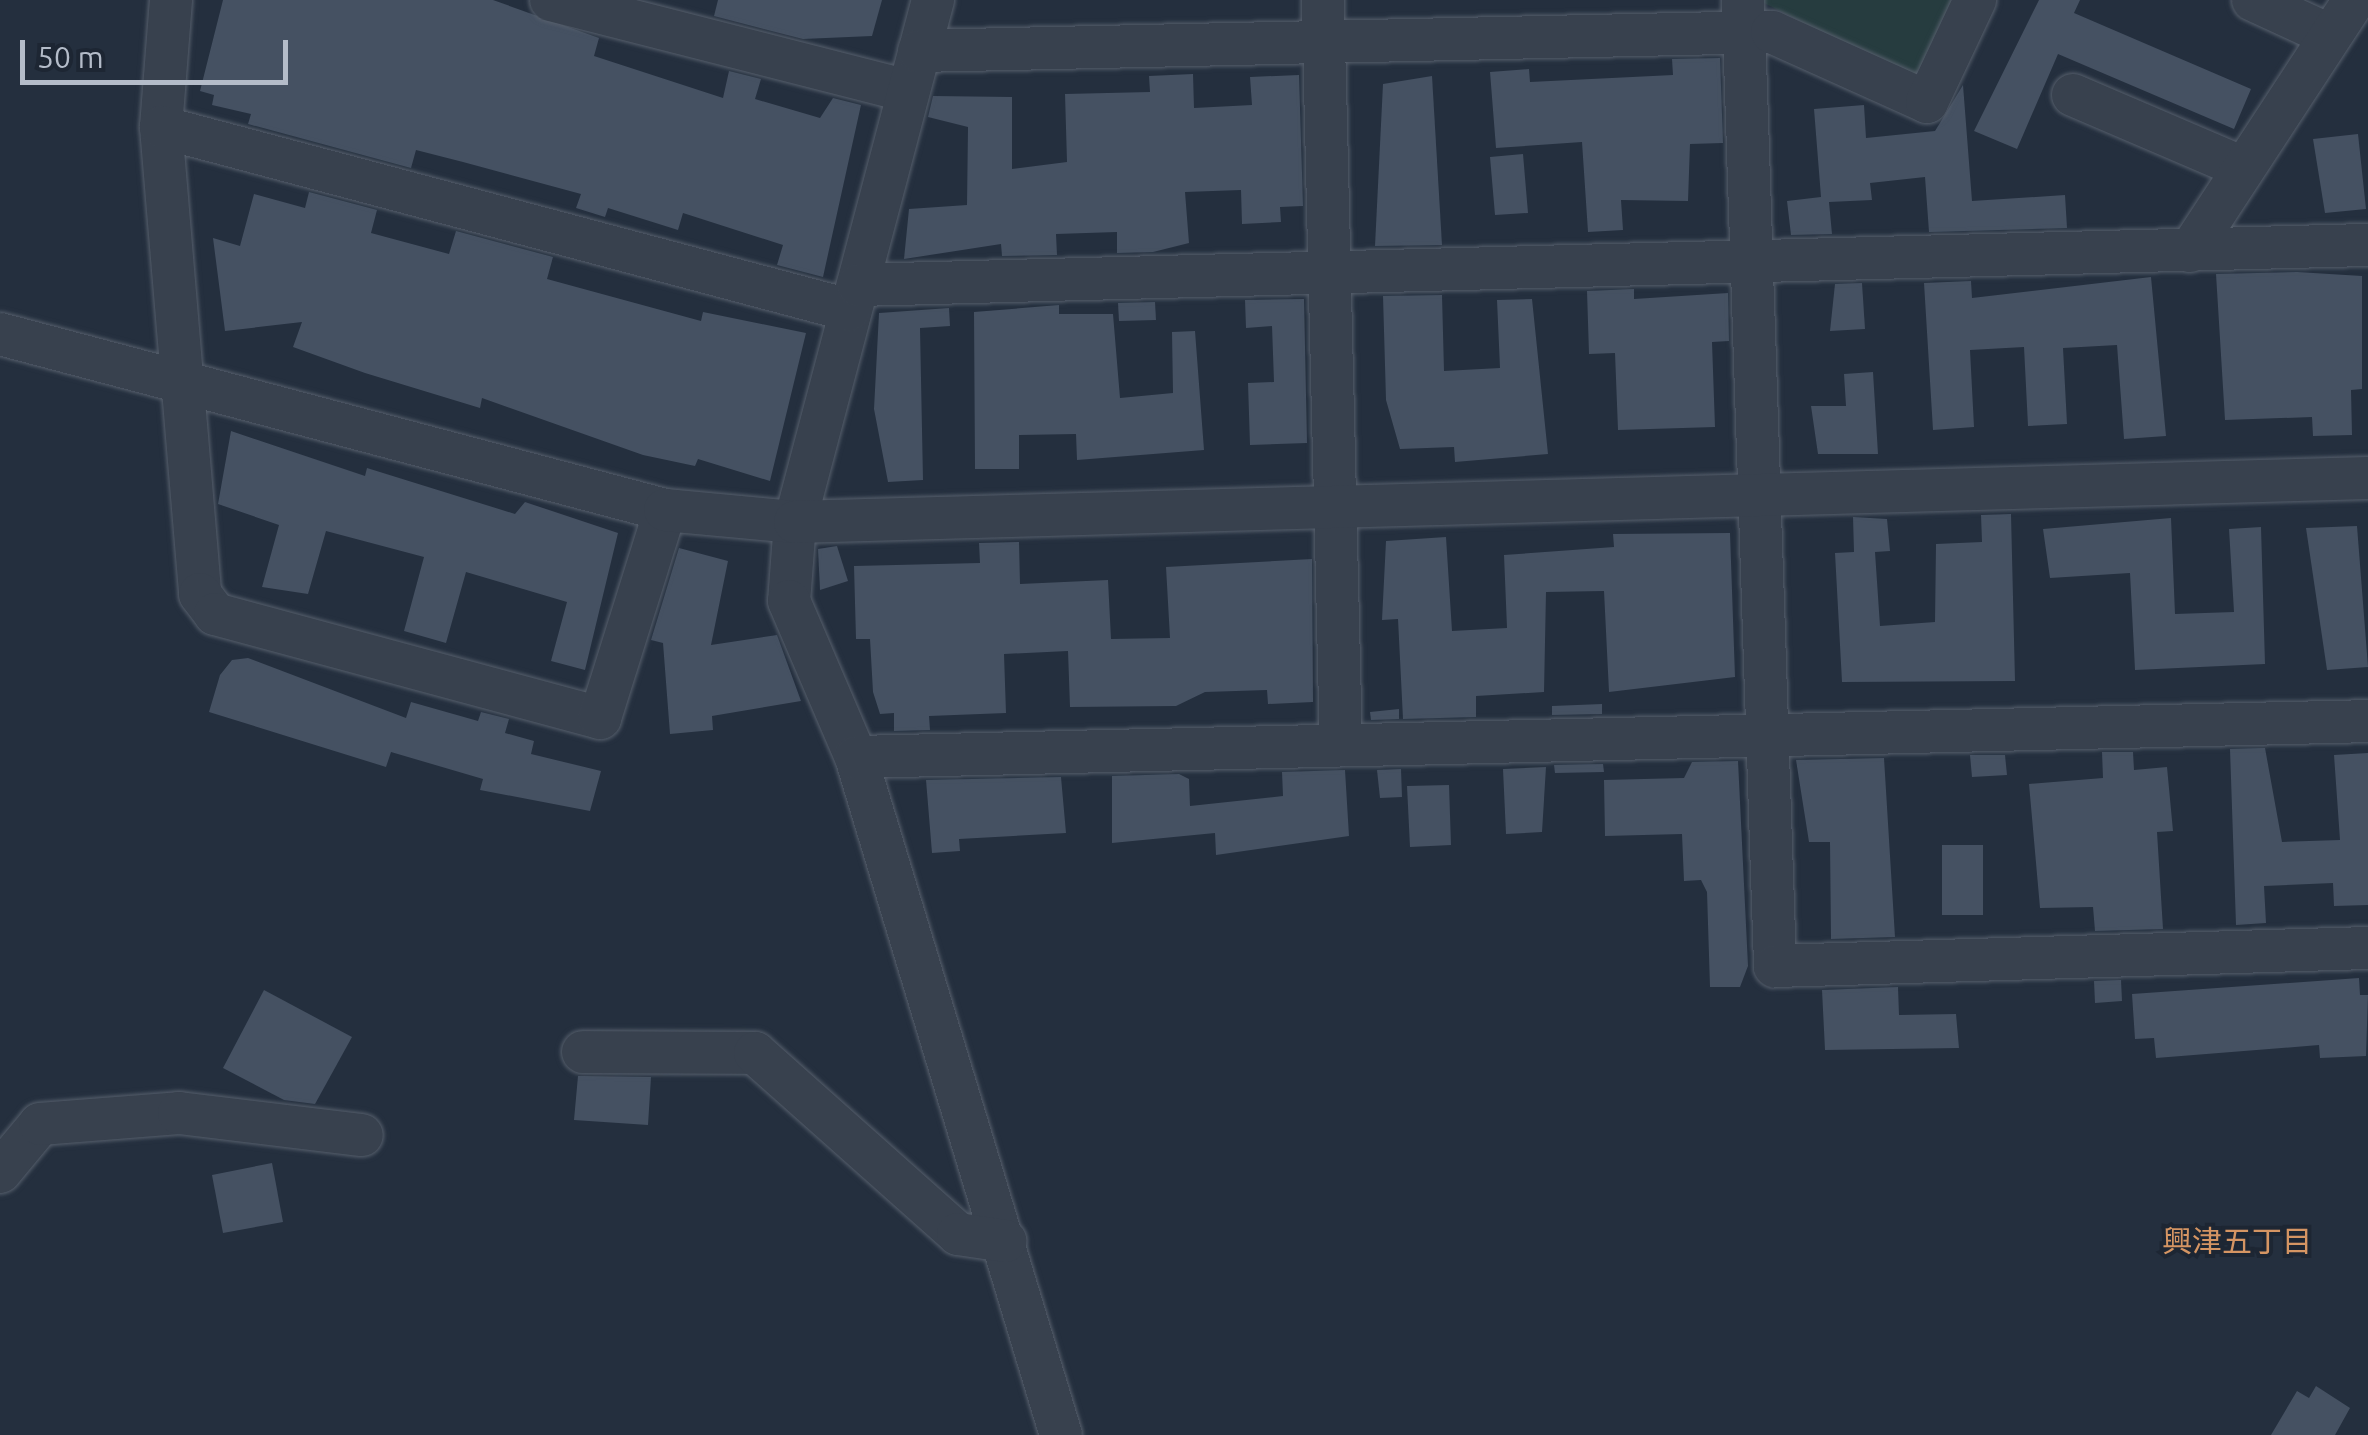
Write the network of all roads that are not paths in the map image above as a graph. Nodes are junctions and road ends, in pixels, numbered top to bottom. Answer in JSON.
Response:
{"nodes":[{"id":1,"x":172,"y":0,"type":"edge"},
{"id":2,"x":932,"y":0,"type":"edge"},
{"id":3,"x":1322,"y":0,"type":"edge"},
{"id":4,"x":1975,"y":0,"type":"edge"},
{"id":5,"x":2253,"y":0,"type":"edge"},
{"id":6,"x":2354,"y":0,"type":"edge"},
{"id":7,"x":569,"y":2,"type":"edge"},
{"id":8,"x":1745,"y":17,"type":"edge"},
{"id":9,"x":2329,"y":35,"type":"junction"},
{"id":10,"x":1322,"y":44,"type":"junction"},
{"id":11,"x":913,"y":71,"type":"junction"},
{"id":12,"x":2074,"y":95,"type":"dead end"},
{"id":13,"x":160,"y":126,"type":"junction"},
{"id":14,"x":2239,"y":166,"type":"junction"},
{"id":15,"x":2368,"y":245,"type":"edge"},
{"id":16,"x":2190,"y":251,"type":"junction"},
{"id":17,"x":1753,"y":263,"type":"junction"},
{"id":18,"x":1330,"y":276,"type":"junction"},
{"id":19,"x":853,"y":297,"type":"junction"},
{"id":20,"x":0,"y":334,"type":"edge"},
{"id":21,"x":180,"y":384,"type":"junction"},
{"id":22,"x":2368,"y":478,"type":"edge"},
{"id":23,"x":1759,"y":496,"type":"junction"},
{"id":24,"x":1334,"y":504,"type":"junction"},
{"id":25,"x":665,"y":510,"type":"junction"},
{"id":26,"x":795,"y":522,"type":"junction"},
{"id":27,"x":2368,"y":721,"type":"edge"},
{"id":28,"x":1770,"y":734,"type":"junction"},
{"id":29,"x":1341,"y":745,"type":"junction"},
{"id":30,"x":856,"y":758,"type":"junction"},
{"id":31,"x":2368,"y":948,"type":"edge"},
{"id":32,"x":583,"y":1052,"type":"dead end"},
{"id":33,"x":362,"y":1135,"type":"dead end"},
{"id":34,"x":0,"y":1172,"type":"edge"},
{"id":35,"x":1005,"y":1241,"type":"junction"},
{"id":36,"x":1061,"y":1435,"type":"edge"}],
"edges":[{"from":1,"to":13,"type":"street"},
{"from":2,"to":11,"type":"street"},
{"from":3,"to":10,"type":"street"},
{"from":4,"to":8,"type":"street"},
{"from":5,"to":9,"type":"street"},
{"from":6,"to":9,"type":"street"},
{"from":7,"to":11,"type":"street"},
{"from":8,"to":10,"type":"street"},
{"from":8,"to":17,"type":"street"},
{"from":9,"to":14,"type":"street"},
{"from":10,"to":11,"type":"street"},
{"from":10,"to":18,"type":"street"},
{"from":11,"to":19,"type":"street"},
{"from":12,"to":14,"type":"street"},
{"from":13,"to":19,"type":"street"},
{"from":13,"to":21,"type":"street"},
{"from":14,"to":16,"type":"street"},
{"from":15,"to":16,"type":"street"},
{"from":16,"to":17,"type":"street"},
{"from":17,"to":18,"type":"street"},
{"from":17,"to":23,"type":"street"},
{"from":18,"to":19,"type":"street"},
{"from":18,"to":24,"type":"street"},
{"from":19,"to":26,"type":"street"},
{"from":20,"to":21,"type":"street"},
{"from":21,"to":25,"type":"street"},
{"from":21,"to":25,"type":"street"},
{"from":22,"to":23,"type":"street"},
{"from":23,"to":24,"type":"street"},
{"from":23,"to":28,"type":"street"},
{"from":24,"to":26,"type":"street"},
{"from":24,"to":29,"type":"street"},
{"from":25,"to":26,"type":"street"},
{"from":26,"to":30,"type":"street"},
{"from":27,"to":28,"type":"street"},
{"from":28,"to":29,"type":"street"},
{"from":28,"to":31,"type":"street"},
{"from":29,"to":30,"type":"street"},
{"from":30,"to":35,"type":"street"},
{"from":32,"to":35,"type":"street"},
{"from":33,"to":34,"type":"street"},
{"from":35,"to":36,"type":"street"}]}
